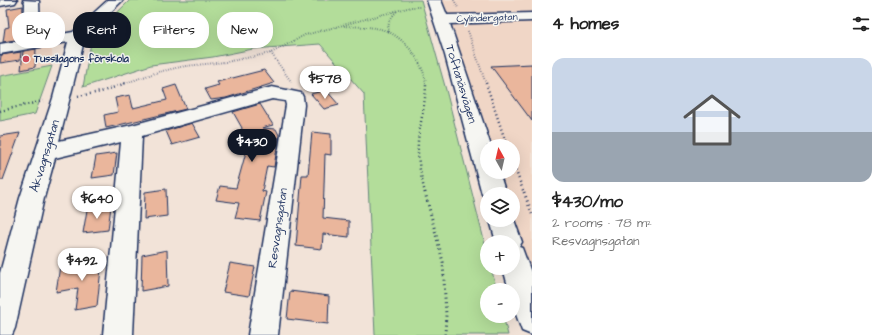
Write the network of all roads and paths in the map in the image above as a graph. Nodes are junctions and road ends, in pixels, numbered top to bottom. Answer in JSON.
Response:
{"nodes":[{"id":1,"x":10,"y":0,"type":"edge"},
{"id":2,"x":30,"y":0,"type":"edge"},
{"id":3,"x":116,"y":0,"type":"edge"},
{"id":4,"x":454,"y":0,"type":"edge"},
{"id":5,"x":0,"y":2,"type":"edge"},
{"id":6,"x":437,"y":9,"type":"edge"},
{"id":7,"x":399,"y":10,"type":"junction"},
{"id":8,"x":32,"y":12,"type":"edge"},
{"id":9,"x":103,"y":12,"type":"edge"},
{"id":10,"x":461,"y":13,"type":"junction"},
{"id":11,"x":532,"y":17,"type":"edge"},
{"id":12,"x":342,"y":26,"type":"junction"},
{"id":13,"x":389,"y":32,"type":"junction"},
{"id":14,"x":12,"y":47,"type":"edge"},
{"id":15,"x":75,"y":48,"type":"edge"},
{"id":16,"x":0,"y":49,"type":"edge"},
{"id":17,"x":271,"y":53,"type":"junction"},
{"id":18,"x":286,"y":94,"type":"junction"},
{"id":19,"x":62,"y":98,"type":"junction"},
{"id":20,"x":0,"y":111,"type":"edge"},
{"id":21,"x":132,"y":132,"type":"junction"},
{"id":22,"x":504,"y":139,"type":"edge"},
{"id":23,"x":480,"y":148,"type":"edge"},
{"id":24,"x":47,"y":152,"type":"junction"},
{"id":25,"x":519,"y":179,"type":"edge"},
{"id":26,"x":532,"y":214,"type":"edge"},
{"id":27,"x":518,"y":275,"type":"edge"},
{"id":28,"x":532,"y":321,"type":"edge"},
{"id":29,"x":0,"y":328,"type":"edge"},
{"id":30,"x":118,"y":335,"type":"edge"},
{"id":31,"x":262,"y":335,"type":"edge"},
{"id":32,"x":445,"y":335,"type":"edge"}],
"edges":[{"from":1,"to":5,"type":"street"},
{"from":2,"to":8,"type":"street"},
{"from":3,"to":9,"type":"street"},
{"from":4,"to":10,"type":"path"},
{"from":6,"to":7,"type":"path"},
{"from":6,"to":10,"type":"street","name":"Cylindergatan"},
{"from":6,"to":10,"type":"path"},
{"from":6,"to":23,"type":"street","name":"Toftanäsvägen"},
{"from":7,"to":12,"type":"path"},
{"from":7,"to":13,"type":"path"},
{"from":10,"to":11,"type":"street","name":"Cylindergatan"},
{"from":10,"to":22,"type":"path"},
{"from":12,"to":13,"type":"path"},
{"from":12,"to":17,"type":"path"},
{"from":13,"to":32,"type":"path"},
{"from":14,"to":16,"type":"street"},
{"from":15,"to":19,"type":"street","name":"Åkvagnsgatan"},
{"from":17,"to":18,"type":"path"},
{"from":17,"to":19,"type":"path"},
{"from":18,"to":21,"type":"street"},
{"from":18,"to":31,"type":"street","name":"Resvagnsgatan"},
{"from":19,"to":20,"type":"path"},
{"from":19,"to":24,"type":"street","name":"Åkvagnsgatan"},
{"from":21,"to":24,"type":"street"},
{"from":21,"to":30,"type":"street"},
{"from":24,"to":29,"type":"street","name":"Åkvagnsgatan"},
{"from":25,"to":26,"type":"path"},
{"from":27,"to":28,"type":"street"}]}
